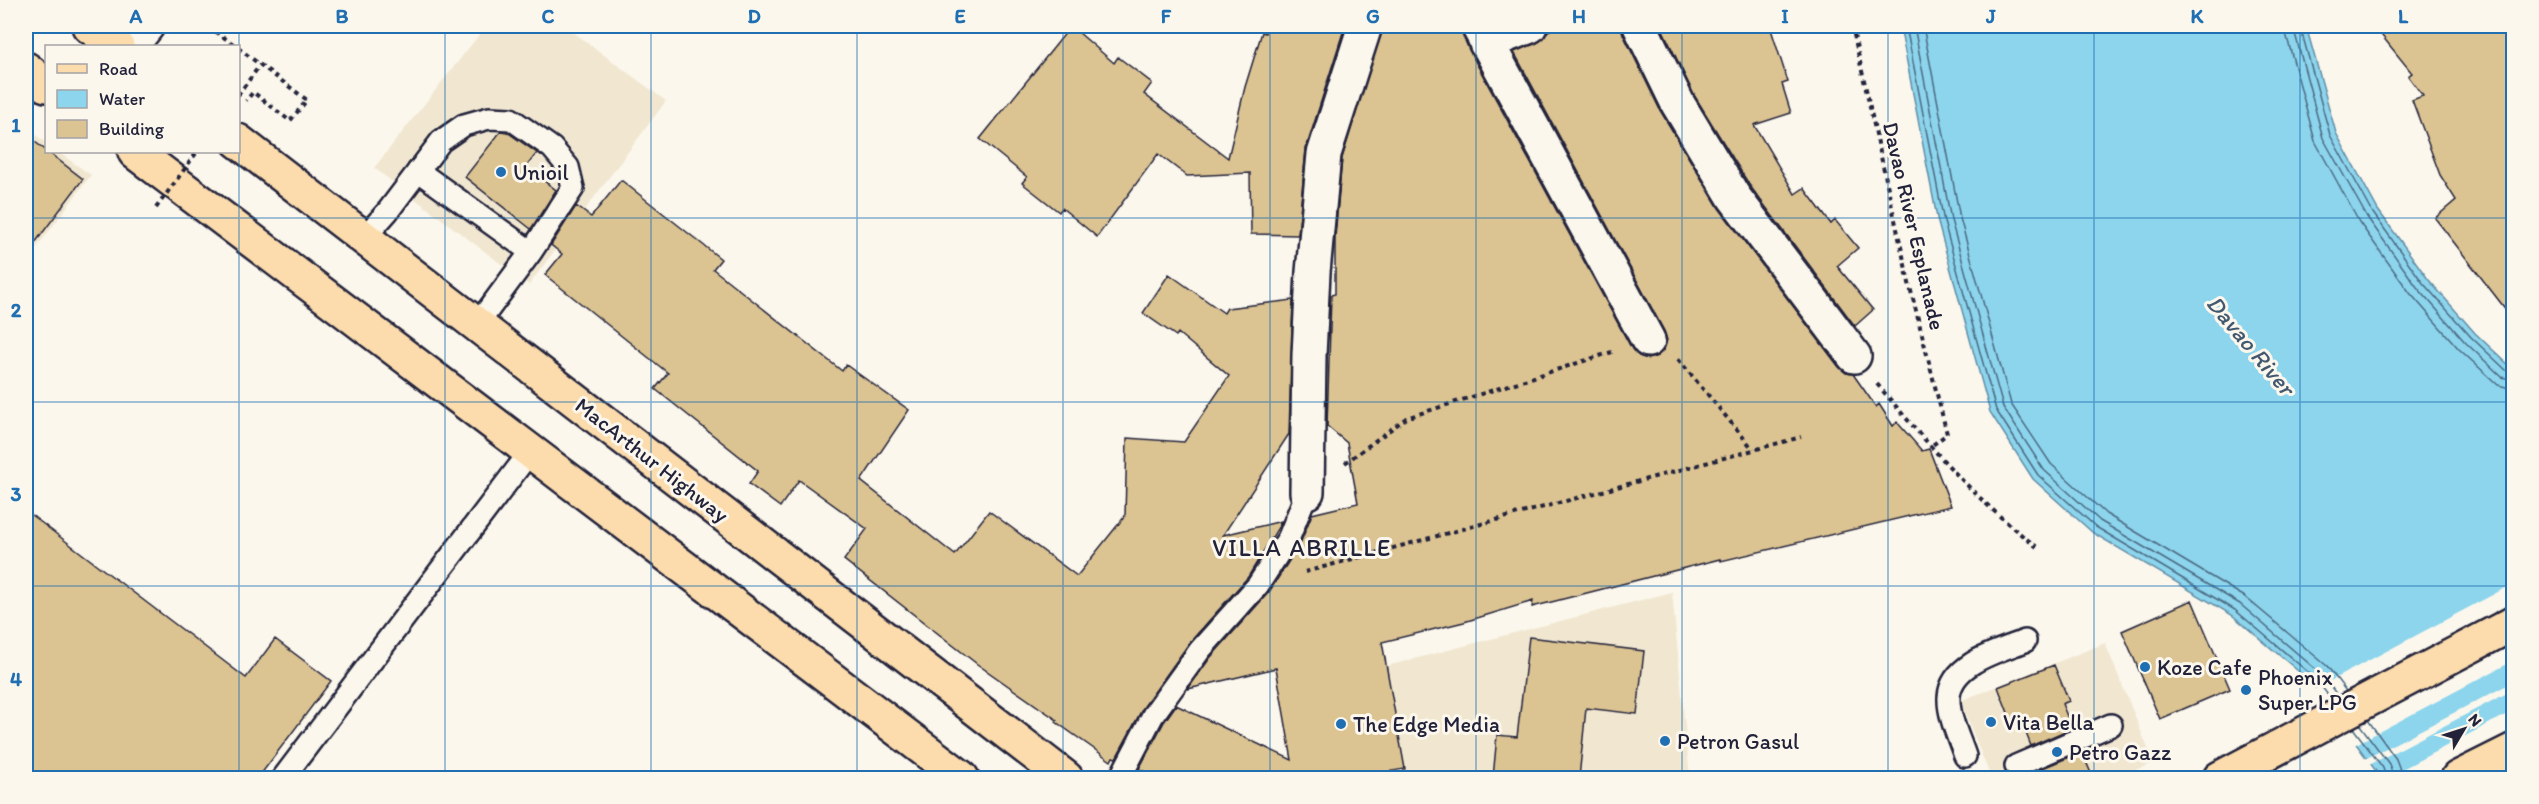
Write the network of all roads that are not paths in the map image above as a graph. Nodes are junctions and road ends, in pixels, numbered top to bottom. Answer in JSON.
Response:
{"nodes":[{"id":1,"x":89,"y":26,"type":"edge"},
{"id":2,"x":147,"y":26,"type":"edge"},
{"id":3,"x":1365,"y":26,"type":"edge"},
{"id":4,"x":1530,"y":26,"type":"edge"},
{"id":5,"x":1640,"y":26,"type":"edge"},
{"id":6,"x":1482,"y":34,"type":"edge"},
{"id":7,"x":116,"y":45,"type":"edge"},
{"id":8,"x":132,"y":45,"type":"edge"},
{"id":9,"x":26,"y":69,"type":"edge"},
{"id":10,"x":45,"y":84,"type":"edge"},
{"id":11,"x":240,"y":143,"type":"edge"},
{"id":12,"x":136,"y":153,"type":"edge"},
{"id":13,"x":418,"y":171,"type":"junction"},
{"id":14,"x":364,"y":238,"type":"junction"},
{"id":15,"x":531,"y":252,"type":"junction"},
{"id":16,"x":477,"y":325,"type":"junction"},
{"id":17,"x":1648,"y":340,"type":"road end"},
{"id":18,"x":1854,"y":356,"type":"road end"},
{"id":19,"x":530,"y":452,"type":"junction"},
{"id":20,"x":1307,"y":492,"type":"joint"},
{"id":21,"x":2514,"y":623,"type":"edge"},
{"id":22,"x":2025,"y":640,"type":"dead end"},
{"id":23,"x":2111,"y":725,"type":"dead end"},
{"id":24,"x":2514,"y":750,"type":"edge"},
{"id":25,"x":1965,"y":756,"type":"dead end"},
{"id":26,"x":2016,"y":766,"type":"dead end"},
{"id":27,"x":283,"y":778,"type":"edge"},
{"id":28,"x":962,"y":778,"type":"edge"},
{"id":29,"x":1066,"y":778,"type":"edge"},
{"id":30,"x":1120,"y":778,"type":"edge"},
{"id":31,"x":2220,"y":778,"type":"edge"},
{"id":32,"x":2458,"y":778,"type":"edge"}],
"edges":[{"from":1,"to":7,"type":"main road"},
{"from":2,"to":8,"type":"street"},
{"from":3,"to":20,"type":"street"},
{"from":4,"to":6,"type":"street"},
{"from":5,"to":18,"type":"street"},
{"from":6,"to":17,"type":"street"},
{"from":9,"to":10,"type":"main road"},
{"from":11,"to":14,"type":"main road","name":"MacArthur Highway"},
{"from":12,"to":19,"type":"main road"},
{"from":13,"to":14,"type":"lane"},
{"from":13,"to":15,"type":"lane"},
{"from":13,"to":15,"type":"lane"},
{"from":14,"to":16,"type":"main road","name":"MacArthur Highway"},
{"from":15,"to":16,"type":"lane"},
{"from":16,"to":29,"type":"main road","name":"MacArthur Highway"},
{"from":19,"to":27,"type":"lane"},
{"from":19,"to":28,"type":"main road"},
{"from":20,"to":30,"type":"lane"},
{"from":21,"to":31,"type":"main road"},
{"from":22,"to":25,"type":"lane"},
{"from":23,"to":26,"type":"lane"},
{"from":24,"to":32,"type":"main road"}]}
